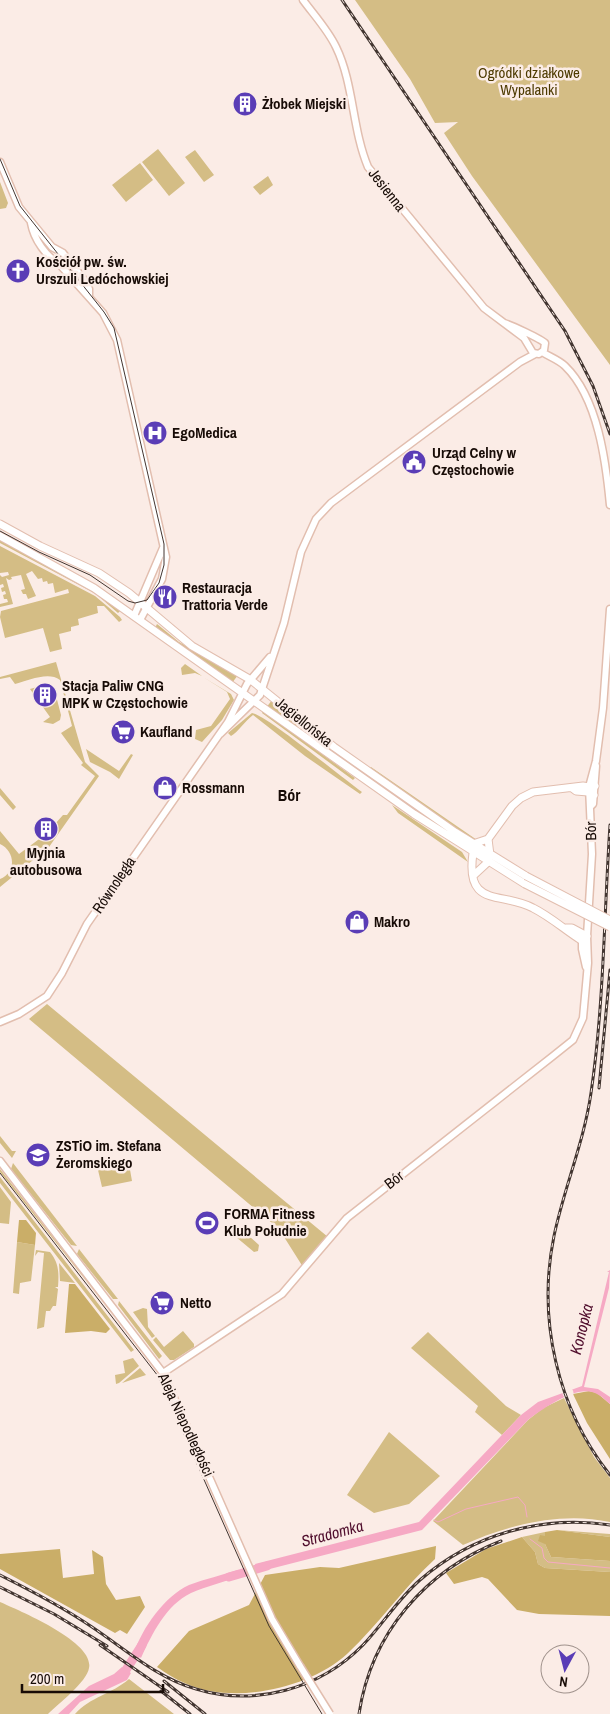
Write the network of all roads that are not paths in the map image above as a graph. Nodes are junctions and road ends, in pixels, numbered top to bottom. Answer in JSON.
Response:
{"nodes":[{"id":1,"x":303,"y":0,"type":"edge"},
{"id":2,"x":0,"y":162,"type":"edge"},
{"id":3,"x":31,"y":222,"type":"junction"},
{"id":4,"x":89,"y":296,"type":"junction"},
{"id":5,"x":504,"y":323,"type":"junction"},
{"id":6,"x":537,"y":338,"type":"junction"},
{"id":7,"x":536,"y":350,"type":"junction"},
{"id":8,"x":610,"y":505,"type":"edge"},
{"id":9,"x":0,"y":524,"type":"edge"},
{"id":10,"x":0,"y":536,"type":"edge"},
{"id":11,"x":163,"y":548,"type":"junction"},
{"id":12,"x":140,"y":603,"type":"junction"},
{"id":13,"x":147,"y":609,"type":"junction"},
{"id":14,"x":610,"y":609,"type":"edge"},
{"id":15,"x":137,"y":618,"type":"junction"},
{"id":16,"x":275,"y":647,"type":"junction"},
{"id":17,"x":251,"y":680,"type":"junction"},
{"id":18,"x":263,"y":689,"type":"junction"},
{"id":19,"x":242,"y":694,"type":"junction"},
{"id":20,"x":254,"y":703,"type":"junction"},
{"id":21,"x":220,"y":734,"type":"junction"},
{"id":22,"x":591,"y":790,"type":"junction"},
{"id":23,"x":488,"y":839,"type":"junction"},
{"id":24,"x":473,"y":844,"type":"junction"},
{"id":25,"x":473,"y":853,"type":"junction"},
{"id":26,"x":489,"y":858,"type":"junction"},
{"id":27,"x":474,"y":875,"type":"junction"},
{"id":28,"x":526,"y":880,"type":"junction"},
{"id":29,"x":610,"y":920,"type":"edge"},
{"id":30,"x":610,"y":928,"type":"edge"},
{"id":31,"x":584,"y":936,"type":"junction"},
{"id":32,"x":0,"y":1022,"type":"edge"},
{"id":33,"x":0,"y":1161,"type":"edge"},
{"id":34,"x":163,"y":1373,"type":"junction"},
{"id":35,"x":330,"y":1714,"type":"edge"}],
"edges":[{"from":1,"to":5,"type":"street","name":"Jesienna"},
{"from":2,"to":3,"type":"street"},
{"from":3,"to":4,"type":"street"},
{"from":3,"to":4,"type":"street"},
{"from":4,"to":11,"type":"street"},
{"from":5,"to":6,"type":"street"},
{"from":5,"to":7,"type":"street","name":"Jesienna"},
{"from":6,"to":7,"type":"street"},
{"from":6,"to":7,"type":"street"},
{"from":7,"to":8,"type":"street","name":"Jesienna"},
{"from":7,"to":16,"type":"street"},
{"from":9,"to":12,"type":"main road","name":"Jagiellońska"},
{"from":10,"to":15,"type":"main road","name":"Jagiellońska"},
{"from":11,"to":12,"type":"street"},
{"from":11,"to":13,"type":"street"},
{"from":12,"to":13,"type":"main road","name":"Jagiellońska"},
{"from":12,"to":15,"type":"street"},
{"from":13,"to":15,"type":"street"},
{"from":13,"to":17,"type":"main road","name":"Jagiellońska"},
{"from":14,"to":22,"type":"street"},
{"from":15,"to":19,"type":"main road","name":"Jagiellońska"},
{"from":16,"to":17,"type":"street","name":"Równoległa"},
{"from":16,"to":18,"type":"street","name":"Równoległa"},
{"from":17,"to":18,"type":"main road","name":"Jagiellońska"},
{"from":17,"to":19,"type":"street","name":"Równoległa"},
{"from":18,"to":20,"type":"street","name":"Równoległa"},
{"from":18,"to":24,"type":"main road","name":"Jagiellońska"},
{"from":19,"to":20,"type":"main road","name":"Jagiellońska"},
{"from":19,"to":21,"type":"street","name":"Równoległa"},
{"from":20,"to":21,"type":"street","name":"Równoległa"},
{"from":20,"to":25,"type":"main road","name":"Jagiellońska"},
{"from":21,"to":32,"type":"street","name":"Równoległa"},
{"from":22,"to":23,"type":"main road"},
{"from":22,"to":31,"type":"street","name":"Bór"},
{"from":23,"to":24,"type":"main road"},
{"from":23,"to":26,"type":"main road"},
{"from":24,"to":26,"type":"main road","name":"Jagiellońska"},
{"from":25,"to":26,"type":"main road","name":"Jagiellońska"},
{"from":25,"to":27,"type":"main road"},
{"from":26,"to":27,"type":"main road"},
{"from":26,"to":28,"type":"main road","name":"Jagiellońska"},
{"from":27,"to":31,"type":"main road"},
{"from":28,"to":29,"type":"main road","name":"Jagiellońska","bridge":true},
{"from":28,"to":30,"type":"main road","name":"Jagiellońska","bridge":true},
{"from":31,"to":34,"type":"street","name":"Bór"},
{"from":33,"to":34,"type":"street","name":"Aleja Niepodległości"},
{"from":34,"to":35,"type":"street","name":"Aleja Niepodległości","bridge":true}]}
